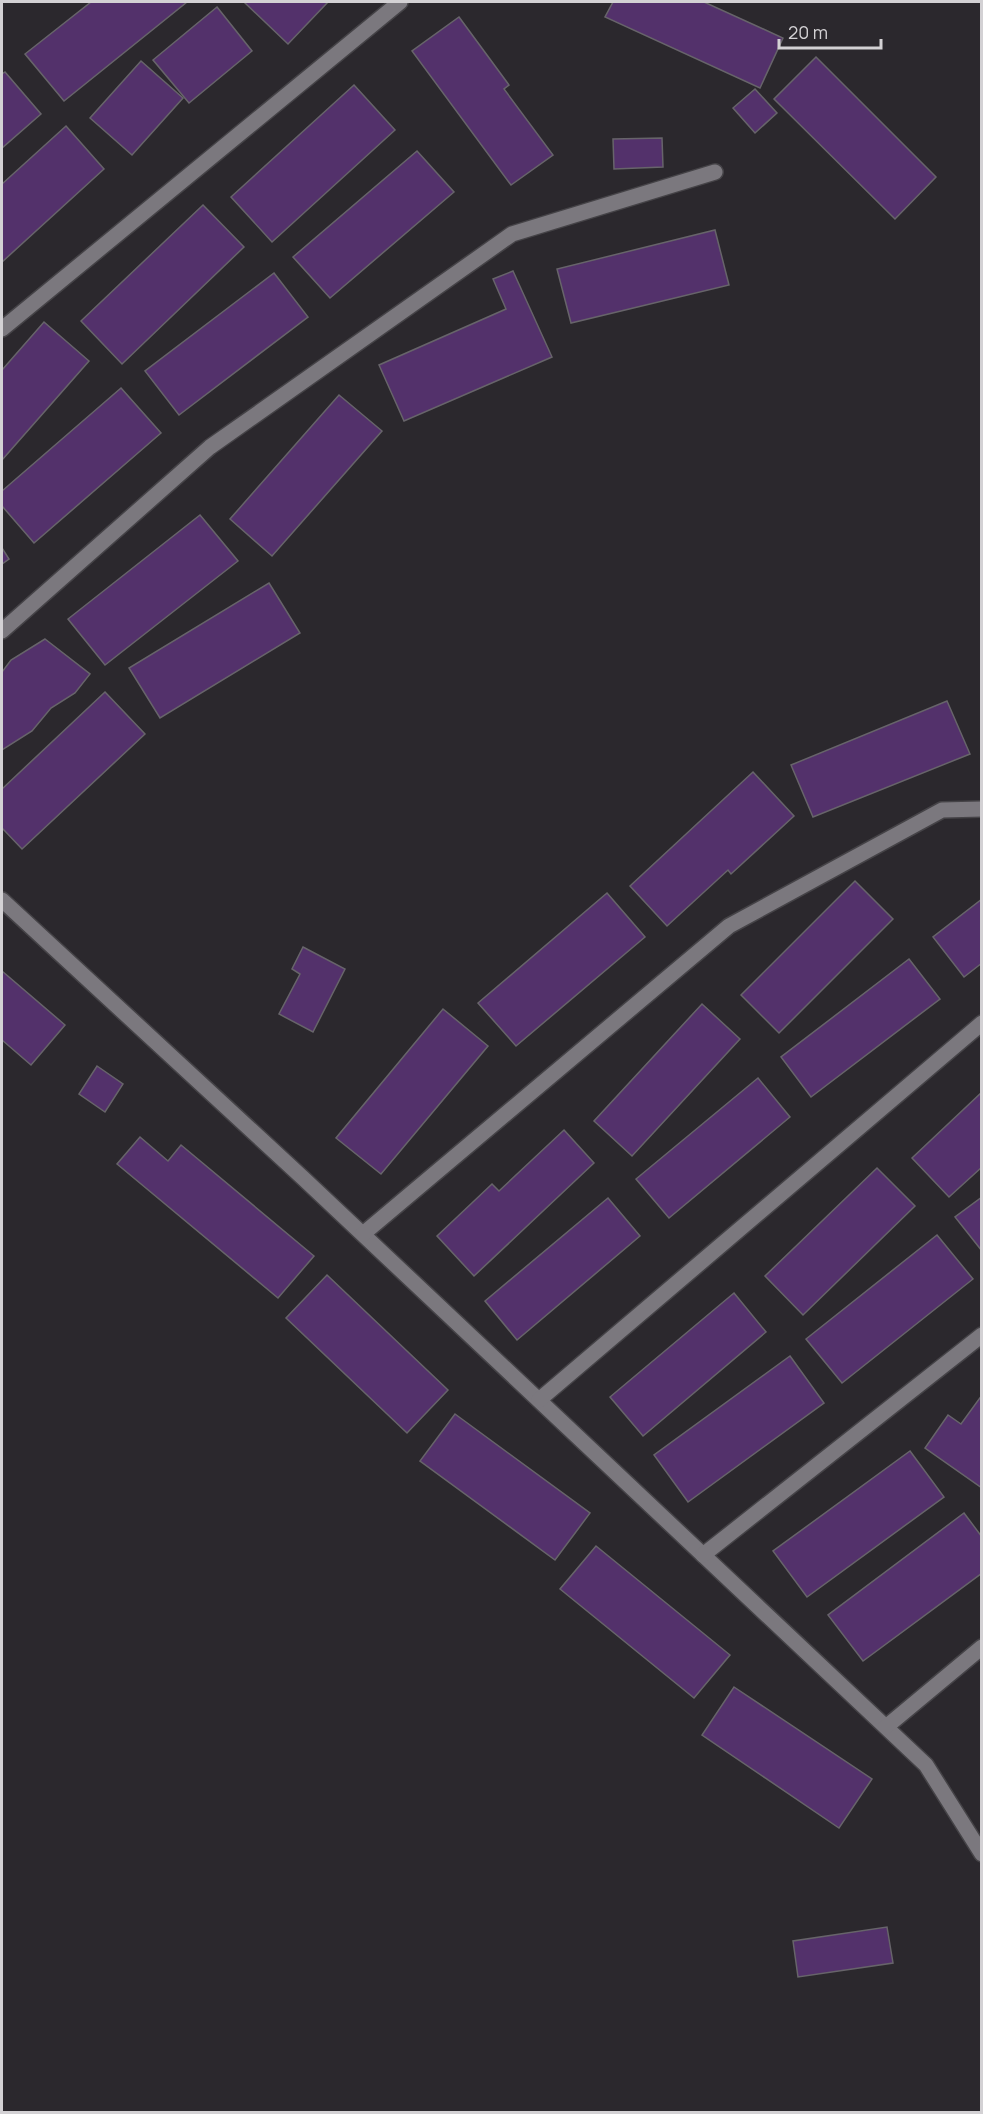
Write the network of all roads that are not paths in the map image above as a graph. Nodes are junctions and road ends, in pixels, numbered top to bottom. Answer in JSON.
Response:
{"nodes":[{"id":1,"x":400,"y":2,"type":"edge"},
{"id":2,"x":715,"y":172,"type":"dead end"},
{"id":3,"x":2,"y":329,"type":"edge"},
{"id":4,"x":2,"y":631,"type":"edge"},
{"id":5,"x":981,"y":809,"type":"edge"},
{"id":6,"x":2,"y":900,"type":"edge"},
{"id":7,"x":981,"y":1023,"type":"edge"},
{"id":8,"x":363,"y":1234,"type":"junction"},
{"id":9,"x":981,"y":1335,"type":"edge"},
{"id":10,"x":539,"y":1400,"type":"junction"},
{"id":11,"x":703,"y":1555,"type":"junction"},
{"id":12,"x":981,"y":1647,"type":"edge"},
{"id":13,"x":886,"y":1727,"type":"junction"},
{"id":14,"x":981,"y":1854,"type":"edge"}],
"edges":[{"from":1,"to":3,"type":"street"},
{"from":2,"to":4,"type":"street"},
{"from":5,"to":8,"type":"street"},
{"from":6,"to":8,"type":"street"},
{"from":7,"to":10,"type":"street"},
{"from":8,"to":10,"type":"street"},
{"from":9,"to":11,"type":"street"},
{"from":10,"to":11,"type":"street"},
{"from":11,"to":13,"type":"street"},
{"from":12,"to":13,"type":"street"},
{"from":13,"to":14,"type":"street"}]}
